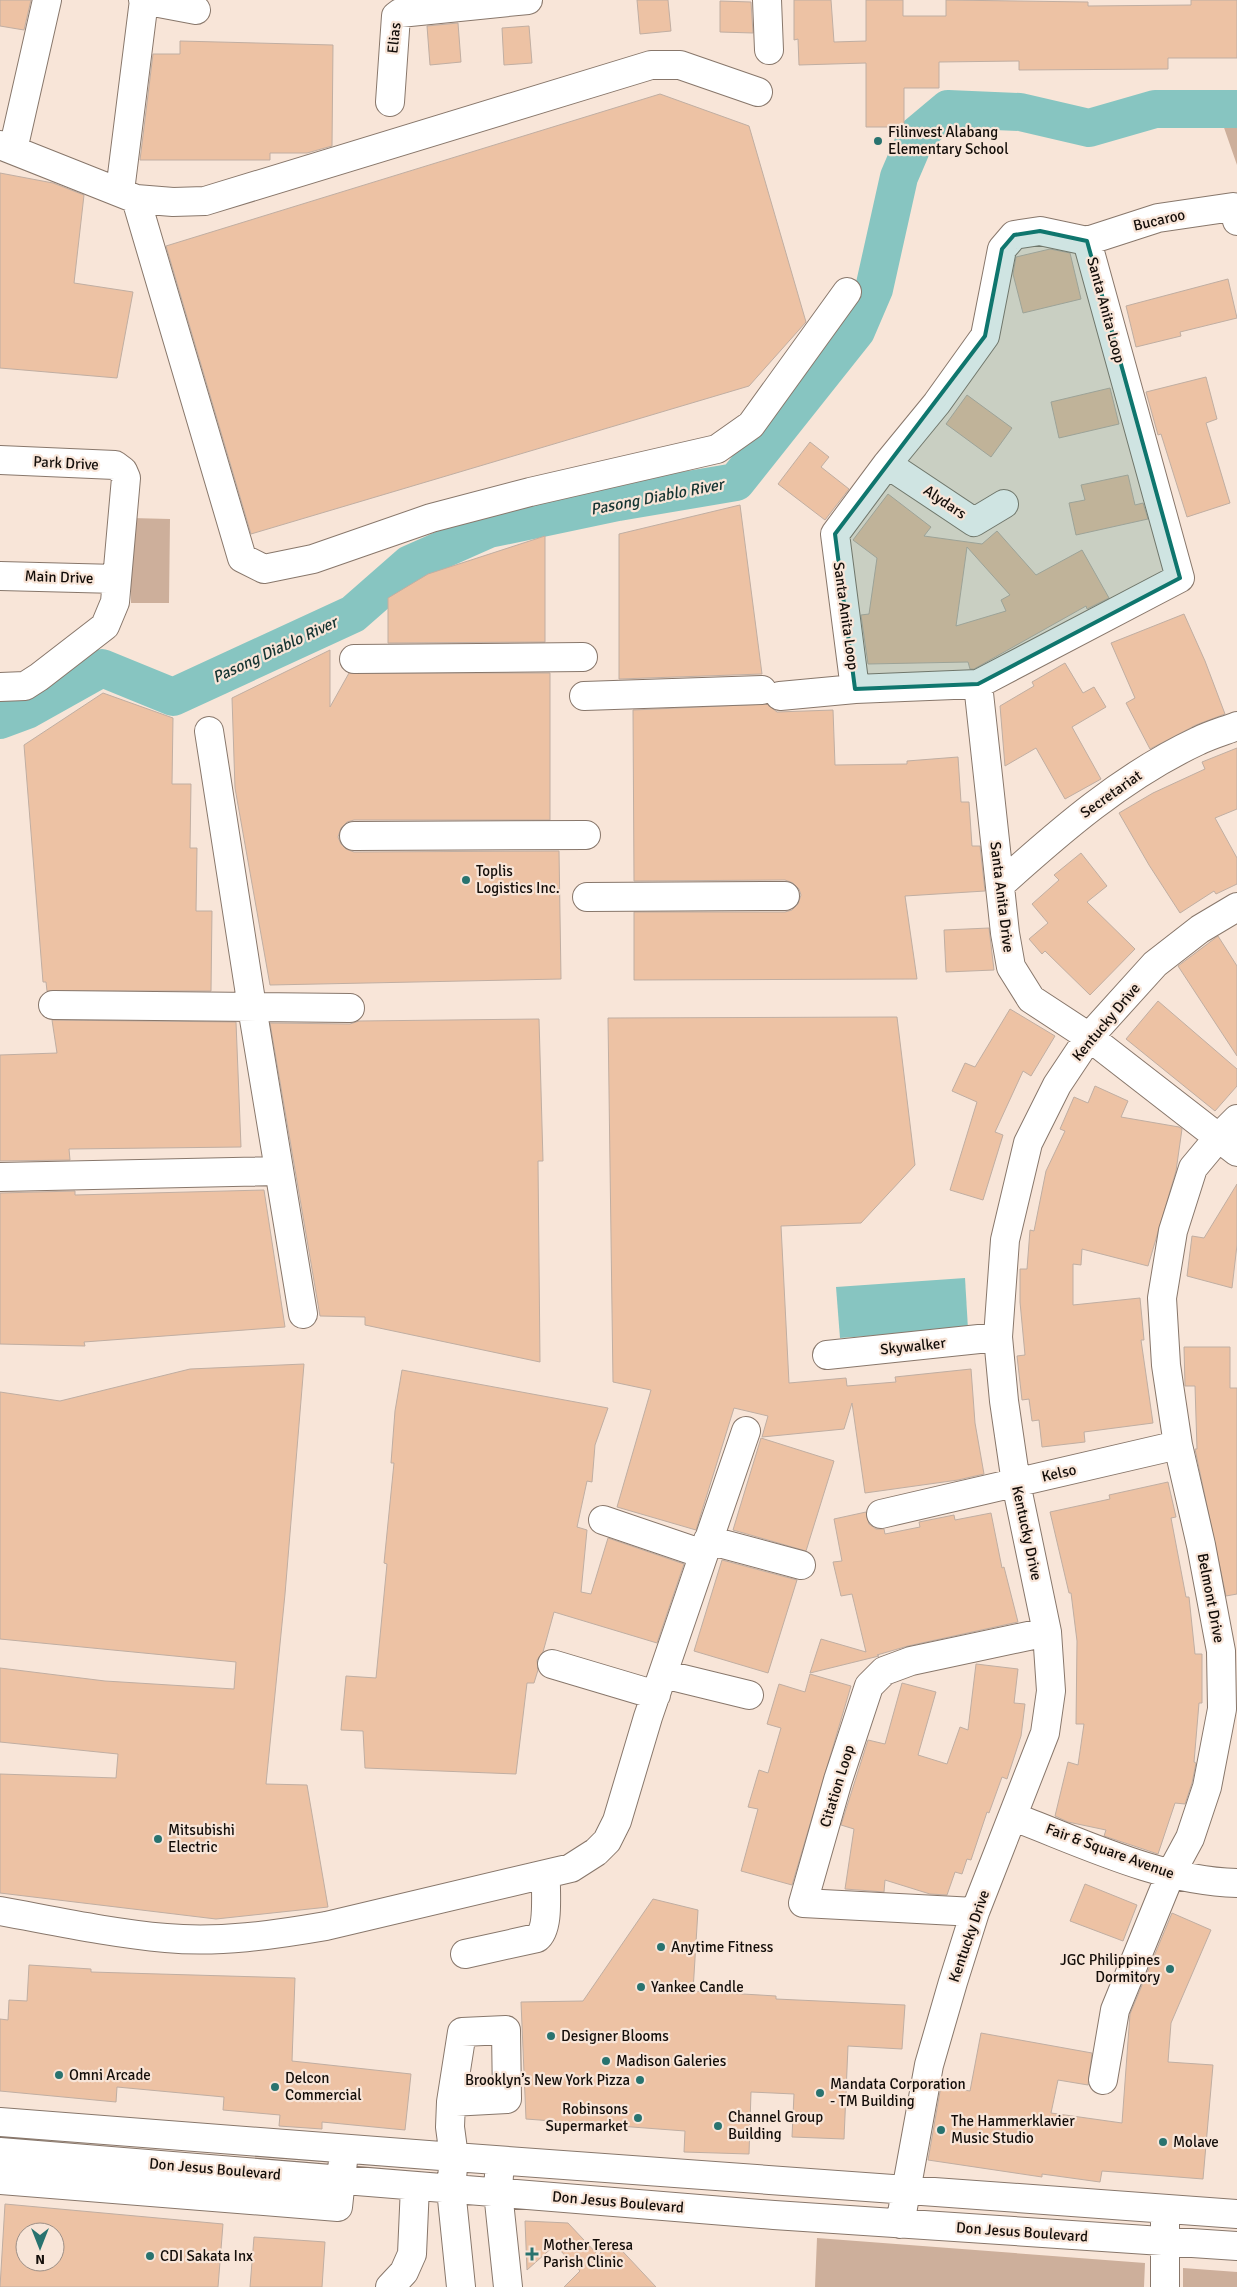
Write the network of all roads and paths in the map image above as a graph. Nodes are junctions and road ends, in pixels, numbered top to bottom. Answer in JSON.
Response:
{"nodes":[{"id":1,"x":47,"y":0,"type":"edge"},
{"id":2,"x":143,"y":0,"type":"edge"},
{"id":3,"x":528,"y":0,"type":"edge"},
{"id":4,"x":767,"y":0,"type":"edge"},
{"id":5,"x":476,"y":3,"type":"edge"},
{"id":6,"x":196,"y":10,"type":"dead end"},
{"id":7,"x":769,"y":50,"type":"dead end"},
{"id":8,"x":758,"y":92,"type":"dead end"},
{"id":9,"x":390,"y":102,"type":"dead end"},
{"id":10,"x":6,"y":148,"type":"edge"},
{"id":11,"x":128,"y":195,"type":"junction"},
{"id":12,"x":1235,"y":214,"type":"edge"},
{"id":13,"x":1087,"y":241,"type":"junction"},
{"id":14,"x":847,"y":292,"type":"dead end"},
{"id":15,"x":0,"y":460,"type":"edge"},
{"id":16,"x":888,"y":464,"type":"junction"},
{"id":17,"x":1004,"y":504,"type":"dead end"},
{"id":18,"x":0,"y":576,"type":"edge"},
{"id":19,"x":117,"y":579,"type":"junction"},
{"id":20,"x":583,"y":657,"type":"dead end"},
{"id":21,"x":354,"y":659,"type":"dead end"},
{"id":22,"x":978,"y":684,"type":"junction"},
{"id":23,"x":0,"y":687,"type":"edge"},
{"id":24,"x":856,"y":690,"type":"junction"},
{"id":25,"x":584,"y":696,"type":"dead end"},
{"id":26,"x":1237,"y":726,"type":"edge"},
{"id":27,"x":209,"y":731,"type":"dead end"},
{"id":28,"x":586,"y":835,"type":"dead end"},
{"id":29,"x":354,"y":836,"type":"dead end"},
{"id":30,"x":1000,"y":885,"type":"junction"},
{"id":31,"x":785,"y":896,"type":"dead end"},
{"id":32,"x":587,"y":897,"type":"dead end"},
{"id":33,"x":1237,"y":907,"type":"edge"},
{"id":34,"x":53,"y":1005,"type":"dead end"},
{"id":35,"x":252,"y":1007,"type":"junction"},
{"id":36,"x":350,"y":1008,"type":"dead end"},
{"id":37,"x":1089,"y":1037,"type":"junction"},
{"id":38,"x":1231,"y":1136,"type":"edge"},
{"id":39,"x":279,"y":1171,"type":"junction"},
{"id":40,"x":0,"y":1177,"type":"edge"},
{"id":41,"x":303,"y":1314,"type":"dead end"},
{"id":42,"x":998,"y":1337,"type":"junction"},
{"id":43,"x":827,"y":1355,"type":"dead end"},
{"id":44,"x":746,"y":1431,"type":"dead end"},
{"id":45,"x":1178,"y":1445,"type":"junction"},
{"id":46,"x":1016,"y":1483,"type":"junction"},
{"id":47,"x":882,"y":1514,"type":"dead end"},
{"id":48,"x":603,"y":1520,"type":"dead end"},
{"id":49,"x":706,"y":1547,"type":"junction"},
{"id":50,"x":801,"y":1565,"type":"dead end"},
{"id":51,"x":1047,"y":1632,"type":"junction"},
{"id":52,"x":552,"y":1664,"type":"dead end"},
{"id":53,"x":659,"y":1684,"type":"junction"},
{"id":54,"x":749,"y":1695,"type":"dead end"},
{"id":55,"x":1230,"y":1710,"type":"edge"},
{"id":56,"x":1014,"y":1817,"type":"junction"},
{"id":57,"x":546,"y":1874,"type":"junction"},
{"id":58,"x":1170,"y":1875,"type":"junction"},
{"id":59,"x":1237,"y":1883,"type":"edge"},
{"id":60,"x":0,"y":1911,"type":"edge"},
{"id":61,"x":974,"y":1912,"type":"junction"},
{"id":62,"x":464,"y":1954,"type":"dead end"},
{"id":63,"x":1103,"y":2080,"type":"dead end"},
{"id":64,"x":451,"y":2102,"type":"dead end"},
{"id":65,"x":0,"y":2122,"type":"edge"},
{"id":66,"x":345,"y":2149,"type":"junction"},
{"id":67,"x":0,"y":2152,"type":"edge"},
{"id":68,"x":454,"y":2158,"type":"junction"},
{"id":69,"x":500,"y":2160,"type":"junction"},
{"id":70,"x":341,"y":2179,"type":"junction"},
{"id":71,"x":0,"y":2180,"type":"edge"},
{"id":72,"x":415,"y":2186,"type":"junction"},
{"id":73,"x":452,"y":2189,"type":"junction"},
{"id":74,"x":906,"y":2189,"type":"junction"},
{"id":75,"x":498,"y":2192,"type":"junction"},
{"id":76,"x":1070,"y":2201,"type":"junction"},
{"id":77,"x":1164,"y":2208,"type":"junction"},
{"id":78,"x":1237,"y":2214,"type":"edge"},
{"id":79,"x":900,"y":2224,"type":"junction"},
{"id":80,"x":1067,"y":2236,"type":"junction"},
{"id":81,"x":1165,"y":2241,"type":"junction"},
{"id":82,"x":1237,"y":2246,"type":"edge"},
{"id":83,"x":390,"y":2287,"type":"edge"},
{"id":84,"x":461,"y":2287,"type":"edge"},
{"id":85,"x":508,"y":2287,"type":"edge"},
{"id":86,"x":1164,"y":2287,"type":"edge"}],
"edges":[{"from":1,"to":10,"type":"street"},
{"from":2,"to":6,"type":"street"},
{"from":2,"to":11,"type":"street"},
{"from":3,"to":5,"type":"street","name":"Elias"},
{"from":4,"to":7,"type":"street"},
{"from":5,"to":9,"type":"street","name":"Elias"},
{"from":8,"to":11,"type":"street"},
{"from":10,"to":11,"type":"street"},
{"from":11,"to":14,"type":"street"},
{"from":12,"to":13,"type":"street","name":"Bucaroo"},
{"from":13,"to":16,"type":"street","name":"Santa Anita Loop"},
{"from":13,"to":22,"type":"street","name":"Santa Anita Loop"},
{"from":15,"to":19,"type":"street","name":"Park Drive"},
{"from":16,"to":17,"type":"street","name":"Alydars"},
{"from":16,"to":24,"type":"street","name":"Santa Anita Loop"},
{"from":18,"to":19,"type":"street","name":"Main Drive"},
{"from":19,"to":23,"type":"street"},
{"from":20,"to":21,"type":"street"},
{"from":22,"to":24,"type":"street","name":"Santa Anita Loop"},
{"from":22,"to":30,"type":"street","name":"Santa Anita Drive"},
{"from":24,"to":25,"type":"street"},
{"from":26,"to":30,"type":"street","name":"Secretariat"},
{"from":27,"to":35,"type":"street"},
{"from":28,"to":29,"type":"street"},
{"from":30,"to":37,"type":"street","name":"Santa Anita Drive"},
{"from":31,"to":32,"type":"street"},
{"from":33,"to":37,"type":"street","name":"Kentucky Drive"},
{"from":34,"to":35,"type":"street"},
{"from":35,"to":36,"type":"street"},
{"from":35,"to":39,"type":"street"},
{"from":37,"to":38,"type":"street","name":"Santa Anita Drive"},
{"from":37,"to":42,"type":"street","name":"Kentucky Drive"},
{"from":38,"to":45,"type":"street","name":"Belmont Drive"},
{"from":39,"to":40,"type":"street"},
{"from":39,"to":41,"type":"street"},
{"from":42,"to":43,"type":"street","name":"Skywalker"},
{"from":42,"to":46,"type":"street","name":"Kentucky Drive"},
{"from":44,"to":49,"type":"street"},
{"from":45,"to":46,"type":"street","name":"Kelso"},
{"from":45,"to":55,"type":"street","name":"Belmont Drive"},
{"from":46,"to":47,"type":"street","name":"Kelso"},
{"from":46,"to":51,"type":"street","name":"Kentucky Drive"},
{"from":48,"to":49,"type":"street"},
{"from":49,"to":50,"type":"street"},
{"from":49,"to":53,"type":"street"},
{"from":51,"to":56,"type":"street","name":"Kentucky Drive"},
{"from":51,"to":61,"type":"street","name":"Citation Loop"},
{"from":52,"to":53,"type":"street"},
{"from":53,"to":54,"type":"street"},
{"from":53,"to":57,"type":"street"},
{"from":55,"to":58,"type":"street","name":"Belmont Drive"},
{"from":56,"to":58,"type":"street","name":"Fair & Square Avenue"},
{"from":56,"to":61,"type":"street","name":"Kentucky Drive"},
{"from":57,"to":60,"type":"street"},
{"from":57,"to":62,"type":"street"},
{"from":58,"to":59,"type":"street","name":"Fair & Square Avenue"},
{"from":58,"to":63,"type":"street","name":"Belmont Drive"},
{"from":61,"to":74,"type":"street","name":"Kentucky Drive"},
{"from":64,"to":68,"type":"street"},
{"from":65,"to":66,"type":"street","name":"Don Jesus Boulevard"},
{"from":66,"to":68,"type":"street","name":"Don Jesus Boulevard"},
{"from":66,"to":70,"type":"street"},
{"from":67,"to":70,"type":"street","name":"Don Jesus Boulevard"},
{"from":68,"to":69,"type":"street","name":"Don Jesus Boulevard"},
{"from":68,"to":73,"type":"street"},
{"from":69,"to":74,"type":"street","name":"Don Jesus Boulevard"},
{"from":69,"to":75,"type":"street"},
{"from":70,"to":71,"type":"street"},
{"from":70,"to":72,"type":"street","name":"Don Jesus Boulevard"},
{"from":72,"to":73,"type":"street","name":"Don Jesus Boulevard"},
{"from":72,"to":83,"type":"street"},
{"from":73,"to":75,"type":"street","name":"Don Jesus Boulevard"},
{"from":73,"to":84,"type":"street"},
{"from":74,"to":76,"type":"street","name":"Don Jesus Boulevard"},
{"from":74,"to":79,"type":"street","name":"Kentucky Drive"},
{"from":75,"to":79,"type":"street","name":"Don Jesus Boulevard"},
{"from":75,"to":85,"type":"street"},
{"from":76,"to":77,"type":"street","name":"Don Jesus Boulevard"},
{"from":76,"to":80,"type":"street"},
{"from":77,"to":78,"type":"street","name":"Don Jesus Boulevard"},
{"from":77,"to":81,"type":"street"},
{"from":79,"to":80,"type":"street","name":"Don Jesus Boulevard"},
{"from":80,"to":81,"type":"street","name":"Don Jesus Boulevard"},
{"from":81,"to":82,"type":"street","name":"Don Jesus Boulevard"},
{"from":81,"to":86,"type":"street"}]}
